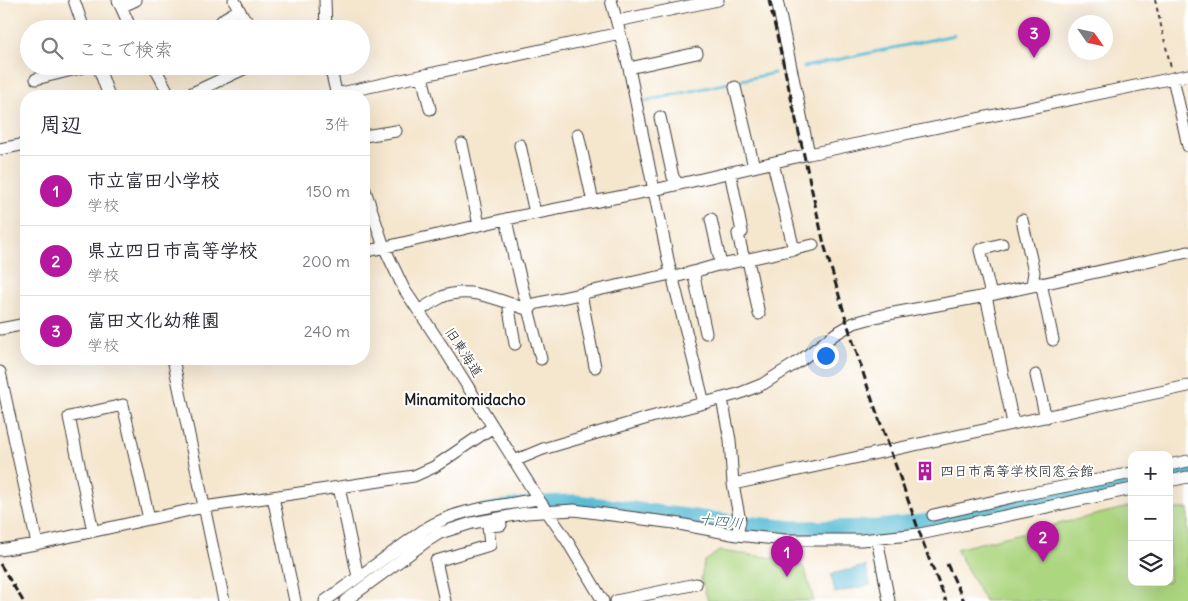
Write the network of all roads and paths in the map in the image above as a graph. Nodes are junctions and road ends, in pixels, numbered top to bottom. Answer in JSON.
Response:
{"nodes":[{"id":1,"x":74,"y":0,"type":"edge"},
{"id":2,"x":136,"y":0,"type":"edge"},
{"id":3,"x":325,"y":0,"type":"edge"},
{"id":4,"x":611,"y":0,"type":"edge"},
{"id":5,"x":714,"y":0,"type":"edge"},
{"id":6,"x":777,"y":0,"type":"edge"},
{"id":7,"x":1155,"y":0,"type":"edge"},
{"id":8,"x":120,"y":3,"type":"edge"},
{"id":9,"x":236,"y":5,"type":"edge"},
{"id":10,"x":81,"y":20,"type":"edge"},
{"id":11,"x":127,"y":20,"type":"edge"},
{"id":12,"x":223,"y":20,"type":"edge"},
{"id":13,"x":246,"y":20,"type":"edge"},
{"id":14,"x":326,"y":20,"type":"edge"},
{"id":15,"x":617,"y":21,"type":"junction"},
{"id":16,"x":620,"y":33,"type":"junction"},
{"id":17,"x":697,"y":52,"type":"dead end"},
{"id":18,"x":629,"y":68,"type":"junction"},
{"id":19,"x":52,"y":75,"type":"edge"},
{"id":20,"x":101,"y":75,"type":"edge"},
{"id":21,"x":159,"y":75,"type":"edge"},
{"id":22,"x":231,"y":75,"type":"edge"},
{"id":23,"x":332,"y":75,"type":"edge"},
{"id":24,"x":1188,"y":75,"type":"edge"},
{"id":25,"x":422,"y":76,"type":"junction"},
{"id":26,"x":1173,"y":78,"type":"junction"},
{"id":27,"x":36,"y":79,"type":"dead end"},
{"id":28,"x":736,"y":87,"type":"dead end"},
{"id":29,"x":107,"y":90,"type":"edge"},
{"id":30,"x":167,"y":90,"type":"edge"},
{"id":31,"x":199,"y":90,"type":"edge"},
{"id":32,"x":336,"y":90,"type":"edge"},
{"id":33,"x":359,"y":90,"type":"edge"},
{"id":34,"x":430,"y":109,"type":"dead end"},
{"id":35,"x":660,"y":117,"type":"dead end"},
{"id":36,"x":396,"y":131,"type":"dead end"},
{"id":37,"x":578,"y":134,"type":"dead end"},
{"id":38,"x":370,"y":135,"type":"edge"},
{"id":39,"x":462,"y":144,"type":"dead end"},
{"id":40,"x":20,"y":145,"type":"edge"},
{"id":41,"x":520,"y":145,"type":"dead end"},
{"id":42,"x":1188,"y":146,"type":"edge"},
{"id":43,"x":0,"y":149,"type":"edge"},
{"id":44,"x":809,"y":154,"type":"junction"},
{"id":45,"x":773,"y":163,"type":"junction"},
{"id":46,"x":754,"y":167,"type":"junction"},
{"id":47,"x":730,"y":172,"type":"junction"},
{"id":48,"x":678,"y":184,"type":"junction"},
{"id":49,"x":654,"y":190,"type":"junction"},
{"id":50,"x":593,"y":202,"type":"junction"},
{"id":51,"x":370,"y":205,"type":"edge"},
{"id":52,"x":535,"y":213,"type":"junction"},
{"id":53,"x":506,"y":219,"type":"junction"},
{"id":54,"x":711,"y":220,"type":"dead end"},
{"id":55,"x":1022,"y":220,"type":"dead end"},
{"id":56,"x":480,"y":225,"type":"junction"},
{"id":57,"x":1002,"y":244,"type":"dead end"},
{"id":58,"x":813,"y":245,"type":"dead end"},
{"id":59,"x":384,"y":247,"type":"junction"},
{"id":60,"x":370,"y":250,"type":"edge"},
{"id":61,"x":794,"y":250,"type":"junction"},
{"id":62,"x":1188,"y":252,"type":"edge"},
{"id":63,"x":746,"y":260,"type":"junction"},
{"id":64,"x":721,"y":264,"type":"junction"},
{"id":65,"x":699,"y":270,"type":"junction"},
{"id":66,"x":673,"y":275,"type":"junction"},
{"id":67,"x":1037,"y":284,"type":"junction"},
{"id":68,"x":581,"y":294,"type":"junction"},
{"id":69,"x":988,"y":295,"type":"junction"},
{"id":70,"x":510,"y":304,"type":"junction"},
{"id":71,"x":529,"y":310,"type":"junction"},
{"id":72,"x":418,"y":311,"type":"junction"},
{"id":73,"x":759,"y":314,"type":"dead end"},
{"id":74,"x":20,"y":325,"type":"edge"},
{"id":75,"x":0,"y":329,"type":"edge"},
{"id":76,"x":706,"y":333,"type":"dead end"},
{"id":77,"x":1053,"y":340,"type":"dead end"},
{"id":78,"x":515,"y":344,"type":"dead end"},
{"id":79,"x":540,"y":359,"type":"dead end"},
{"id":80,"x":174,"y":365,"type":"edge"},
{"id":81,"x":595,"y":367,"type":"dead end"},
{"id":82,"x":0,"y":372,"type":"edge"},
{"id":83,"x":1036,"y":375,"type":"dead end"},
{"id":84,"x":1188,"y":386,"type":"edge"},
{"id":85,"x":722,"y":398,"type":"junction"},
{"id":86,"x":704,"y":403,"type":"junction"},
{"id":87,"x":1047,"y":416,"type":"junction"},
{"id":88,"x":1012,"y":423,"type":"junction"},
{"id":89,"x":493,"y":427,"type":"junction"},
{"id":90,"x":514,"y":461,"type":"junction"},
{"id":91,"x":1188,"y":461,"type":"edge"},
{"id":92,"x":1173,"y":464,"type":"edge"},
{"id":93,"x":1128,"y":473,"type":"edge"},
{"id":94,"x":1188,"y":477,"type":"edge"},
{"id":95,"x":1173,"y":480,"type":"edge"},
{"id":96,"x":734,"y":484,"type":"junction"},
{"id":97,"x":338,"y":487,"type":"junction"},
{"id":98,"x":1128,"y":490,"type":"edge"},
{"id":99,"x":273,"y":497,"type":"junction"},
{"id":100,"x":204,"y":507,"type":"junction"},
{"id":101,"x":544,"y":507,"type":"junction"},
{"id":102,"x":933,"y":515,"type":"dead end"},
{"id":103,"x":149,"y":519,"type":"junction"},
{"id":104,"x":738,"y":529,"type":"junction"},
{"id":105,"x":93,"y":532,"type":"junction"},
{"id":106,"x":877,"y":539,"type":"junction"},
{"id":107,"x":37,"y":544,"type":"junction"},
{"id":108,"x":0,"y":550,"type":"edge"},
{"id":109,"x":358,"y":577,"type":"junction"},
{"id":110,"x":696,"y":584,"type":"dead end"},
{"id":111,"x":358,"y":597,"type":"edge"},
{"id":112,"x":224,"y":601,"type":"edge"},
{"id":113,"x":295,"y":601,"type":"edge"},
{"id":114,"x":325,"y":601,"type":"edge"},
{"id":115,"x":345,"y":601,"type":"edge"},
{"id":116,"x":445,"y":601,"type":"edge"},
{"id":117,"x":603,"y":601,"type":"edge"},
{"id":118,"x":616,"y":601,"type":"edge"},
{"id":119,"x":889,"y":601,"type":"edge"}],
"edges":[{"from":1,"to":10,"type":"street"},
{"from":2,"to":8,"type":"street"},
{"from":3,"to":14,"type":"street"},
{"from":4,"to":15,"type":"street"},
{"from":5,"to":15,"type":"street"},
{"from":6,"to":44,"type":"street"},
{"from":7,"to":26,"type":"path"},
{"from":8,"to":11,"type":"street"},
{"from":9,"to":12,"type":"street"},
{"from":9,"to":13,"type":"street"},
{"from":15,"to":16,"type":"street"},
{"from":16,"to":18,"type":"street"},
{"from":16,"to":25,"type":"street"},
{"from":17,"to":18,"type":"street"},
{"from":18,"to":49,"type":"street"},
{"from":19,"to":27,"type":"street"},
{"from":20,"to":29,"type":"street"},
{"from":21,"to":30,"type":"street"},
{"from":22,"to":31,"type":"street"},
{"from":23,"to":32,"type":"street"},
{"from":24,"to":26,"type":"street"},
{"from":25,"to":33,"type":"street"},
{"from":25,"to":34,"type":"street"},
{"from":26,"to":42,"type":"street"},
{"from":26,"to":44,"type":"street"},
{"from":28,"to":46,"type":"street"},
{"from":35,"to":48,"type":"street"},
{"from":36,"to":38,"type":"street"},
{"from":37,"to":50,"type":"street"},
{"from":39,"to":56,"type":"street"},
{"from":40,"to":43,"type":"street"},
{"from":41,"to":52,"type":"street"},
{"from":44,"to":45,"type":"street"},
{"from":45,"to":46,"type":"street"},
{"from":45,"to":61,"type":"street"},
{"from":46,"to":47,"type":"street"},
{"from":47,"to":48,"type":"street"},
{"from":47,"to":63,"type":"street"},
{"from":48,"to":49,"type":"street"},
{"from":49,"to":50,"type":"street"},
{"from":49,"to":66,"type":"street"},
{"from":50,"to":52,"type":"street"},
{"from":51,"to":59,"type":"street","name":"旧東海道"},
{"from":52,"to":53,"type":"street"},
{"from":53,"to":56,"type":"street"},
{"from":53,"to":71,"type":"street"},
{"from":54,"to":64,"type":"street"},
{"from":55,"to":67,"type":"street"},
{"from":56,"to":59,"type":"street"},
{"from":57,"to":69,"type":"street"},
{"from":58,"to":61,"type":"street"},
{"from":59,"to":60,"type":"street"},
{"from":59,"to":72,"type":"street","name":"旧東海道"},
{"from":61,"to":63,"type":"street"},
{"from":62,"to":67,"type":"street"},
{"from":63,"to":64,"type":"street"},
{"from":63,"to":73,"type":"street"},
{"from":64,"to":65,"type":"street"},
{"from":65,"to":66,"type":"street"},
{"from":65,"to":76,"type":"street"},
{"from":66,"to":68,"type":"street"},
{"from":66,"to":86,"type":"street"},
{"from":67,"to":69,"type":"street"},
{"from":67,"to":77,"type":"street"},
{"from":68,"to":71,"type":"street"},
{"from":68,"to":81,"type":"street"},
{"from":69,"to":85,"type":"street"},
{"from":69,"to":88,"type":"street"},
{"from":70,"to":71,"type":"street"},
{"from":70,"to":72,"type":"street"},
{"from":70,"to":78,"type":"street"},
{"from":71,"to":79,"type":"street"},
{"from":72,"to":89,"type":"street","name":"旧東海道"},
{"from":74,"to":75,"type":"street"},
{"from":80,"to":100,"type":"street"},
{"from":82,"to":107,"type":"street"},
{"from":83,"to":87,"type":"street"},
{"from":84,"to":87,"type":"street"},
{"from":85,"to":86,"type":"street"},
{"from":85,"to":96,"type":"street"},
{"from":86,"to":90,"type":"street"},
{"from":87,"to":88,"type":"street"},
{"from":88,"to":96,"type":"street"},
{"from":89,"to":90,"type":"street","name":"旧東海道"},
{"from":89,"to":97,"type":"street"},
{"from":90,"to":101,"type":"street","name":"旧東海道"},
{"from":91,"to":92,"type":"street"},
{"from":93,"to":102,"type":"street"},
{"from":94,"to":95,"type":"street"},
{"from":96,"to":104,"type":"street"},
{"from":97,"to":99,"type":"street"},
{"from":97,"to":109,"type":"street"},
{"from":98,"to":106,"type":"street"},
{"from":99,"to":100,"type":"street"},
{"from":99,"to":113,"type":"street"},
{"from":100,"to":103,"type":"street"},
{"from":100,"to":112,"type":"street"},
{"from":101,"to":104,"type":"street"},
{"from":101,"to":109,"type":"street"},
{"from":101,"to":111,"type":"street"},
{"from":101,"to":116,"type":"street"},
{"from":101,"to":117,"type":"street","name":"旧東海道"},
{"from":103,"to":105,"type":"street"},
{"from":103,"to":105,"type":"street"},
{"from":104,"to":106,"type":"street"},
{"from":105,"to":107,"type":"street"},
{"from":106,"to":119,"type":"street"},
{"from":107,"to":108,"type":"street"},
{"from":109,"to":114,"type":"street"},
{"from":110,"to":118,"type":"street"},
{"from":111,"to":115,"type":"street"}]}
